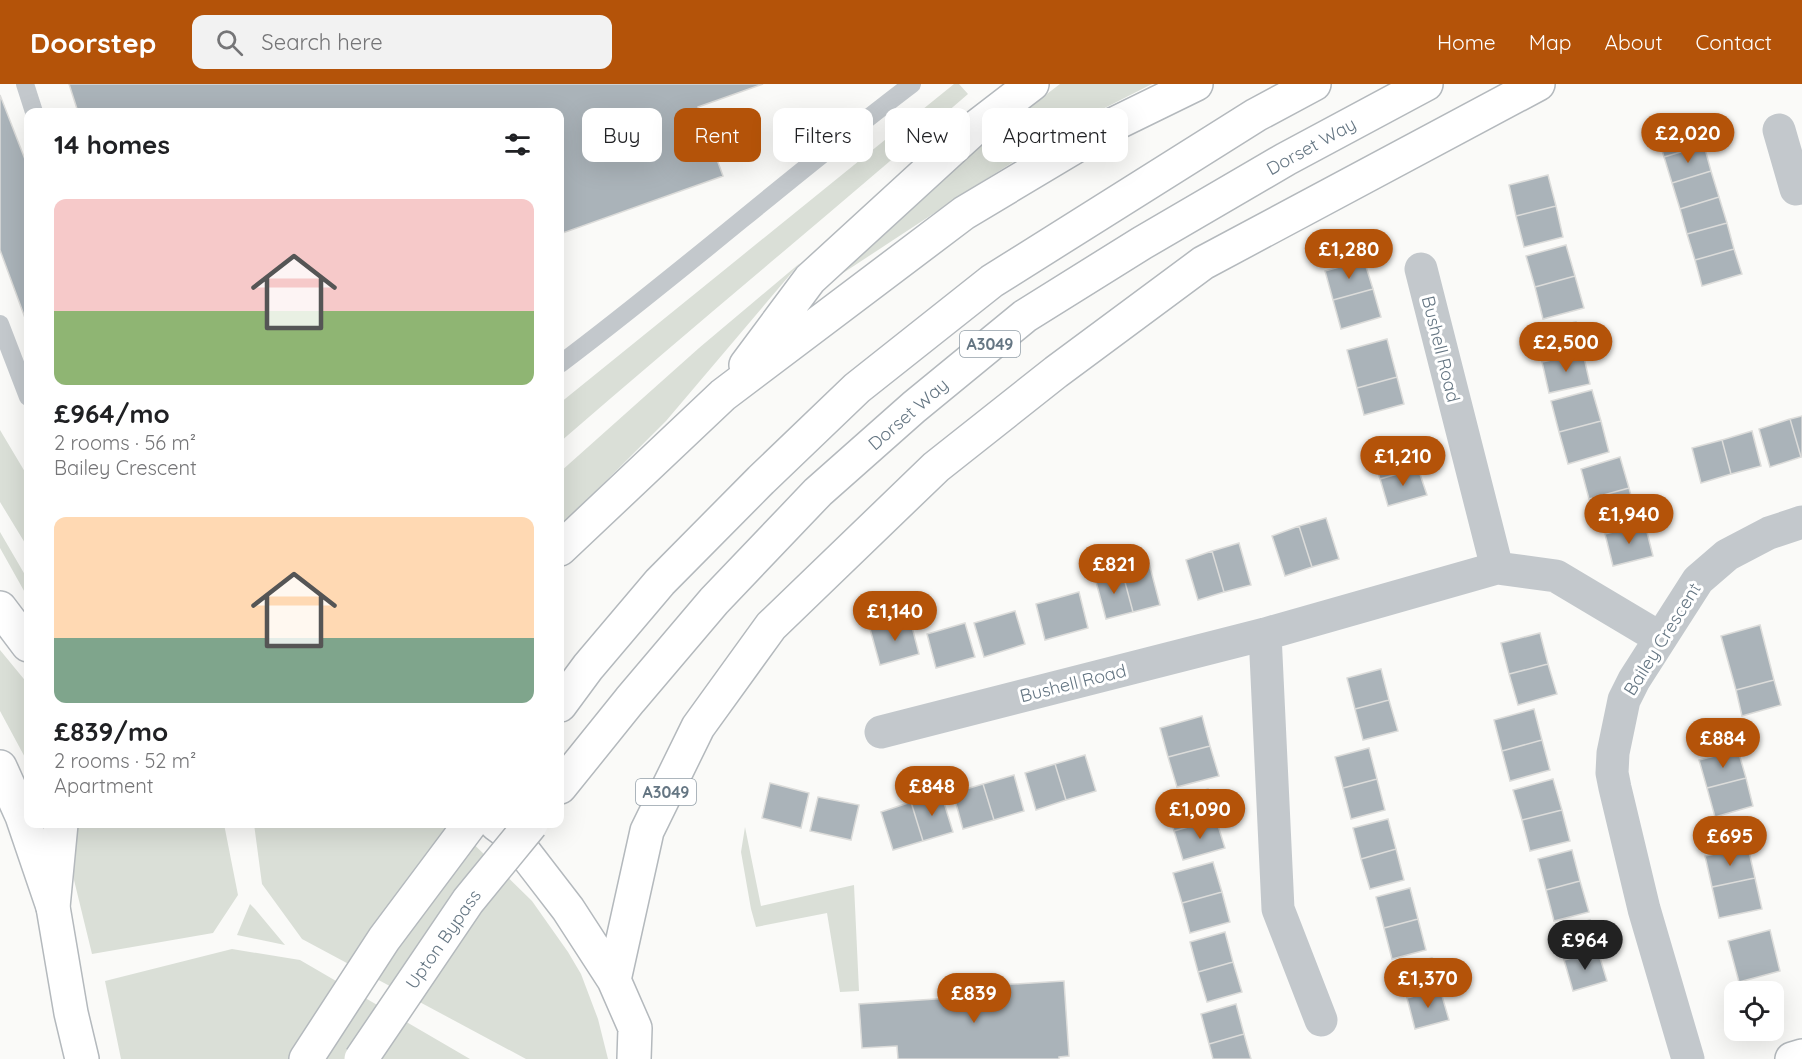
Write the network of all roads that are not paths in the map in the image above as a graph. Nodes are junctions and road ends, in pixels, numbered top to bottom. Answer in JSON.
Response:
{"nodes":[{"id":1,"x":25,"y":84,"type":"edge"},
{"id":2,"x":912,"y":84,"type":"edge"},
{"id":3,"x":1032,"y":84,"type":"edge"},
{"id":4,"x":1196,"y":84,"type":"edge"},
{"id":5,"x":1314,"y":84,"type":"edge"},
{"id":6,"x":1426,"y":84,"type":"edge"},
{"id":7,"x":1538,"y":84,"type":"edge"},
{"id":8,"x":33,"y":108,"type":"edge"},
{"id":9,"x":1779,"y":130,"type":"dead end"},
{"id":10,"x":1802,"y":187,"type":"edge"},
{"id":11,"x":1421,"y":269,"type":"dead end"},
{"id":12,"x":0,"y":324,"type":"edge"},
{"id":13,"x":564,"y":361,"type":"edge"},
{"id":14,"x":24,"y":387,"type":"edge"},
{"id":15,"x":723,"y":395,"type":"junction"},
{"id":16,"x":1802,"y":522,"type":"edge"},
{"id":17,"x":564,"y":545,"type":"edge"},
{"id":18,"x":1497,"y":568,"type":"junction"},
{"id":19,"x":0,"y":608,"type":"edge"},
{"id":20,"x":1265,"y":634,"type":"junction"},
{"id":21,"x":1660,"y":638,"type":"junction"},
{"id":22,"x":24,"y":640,"type":"edge"},
{"id":23,"x":564,"y":700,"type":"edge"},
{"id":24,"x":881,"y":732,"type":"dead end"},
{"id":25,"x":0,"y":767,"type":"edge"},
{"id":26,"x":564,"y":783,"type":"edge"},
{"id":27,"x":24,"y":822,"type":"edge"},
{"id":28,"x":26,"y":828,"type":"edge"},
{"id":29,"x":62,"y":828,"type":"edge"},
{"id":30,"x":468,"y":828,"type":"edge"},
{"id":31,"x":501,"y":828,"type":"edge"},
{"id":32,"x":528,"y":828,"type":"edge"},
{"id":33,"x":53,"y":907,"type":"junction"},
{"id":34,"x":614,"y":980,"type":"junction"},
{"id":35,"x":1321,"y":1020,"type":"dead end"},
{"id":36,"x":635,"y":1043,"type":"edge"},
{"id":37,"x":77,"y":1050,"type":"edge"},
{"id":38,"x":1802,"y":1056,"type":"edge"},
{"id":39,"x":306,"y":1059,"type":"edge"},
{"id":40,"x":361,"y":1059,"type":"edge"},
{"id":41,"x":654,"y":1059,"type":"edge"},
{"id":42,"x":1688,"y":1059,"type":"edge"},
{"id":43,"x":1792,"y":1059,"type":"edge"}],
"edges":[{"from":1,"to":8,"type":"lane"},
{"from":2,"to":13,"type":"lane"},
{"from":3,"to":15,"type":"main road"},
{"from":4,"to":15,"type":"main road"},
{"from":5,"to":23,"type":"main road","number":"A3049"},
{"from":6,"to":26,"type":"main road","name":"Dorset Way","number":"A3049"},
{"from":7,"to":34,"type":"main road","number":"A3049"},
{"from":9,"to":10,"type":"street"},
{"from":11,"to":18,"type":"street","name":"Bushell Road"},
{"from":12,"to":14,"type":"lane"},
{"from":15,"to":17,"type":"main road"},
{"from":16,"to":21,"type":"street","name":"Bailey Crescent"},
{"from":18,"to":20,"type":"street","name":"Bushell Road"},
{"from":18,"to":21,"type":"street","name":"Bushell Road"},
{"from":19,"to":22,"type":"main road"},
{"from":20,"to":24,"type":"street","name":"Bushell Road"},
{"from":20,"to":35,"type":"street"},
{"from":21,"to":42,"type":"street","name":"Bailey Crescent"},
{"from":25,"to":27,"type":"main road"},
{"from":28,"to":33,"type":"main road"},
{"from":29,"to":33,"type":"main road"},
{"from":30,"to":39,"type":"main road"},
{"from":31,"to":34,"type":"main road"},
{"from":32,"to":40,"type":"main road","name":"Upton Bypass","bridge":true},
{"from":33,"to":37,"type":"main road"},
{"from":34,"to":36,"type":"main road"},
{"from":36,"to":41,"type":"main road"},
{"from":38,"to":43,"type":"main road"}]}
